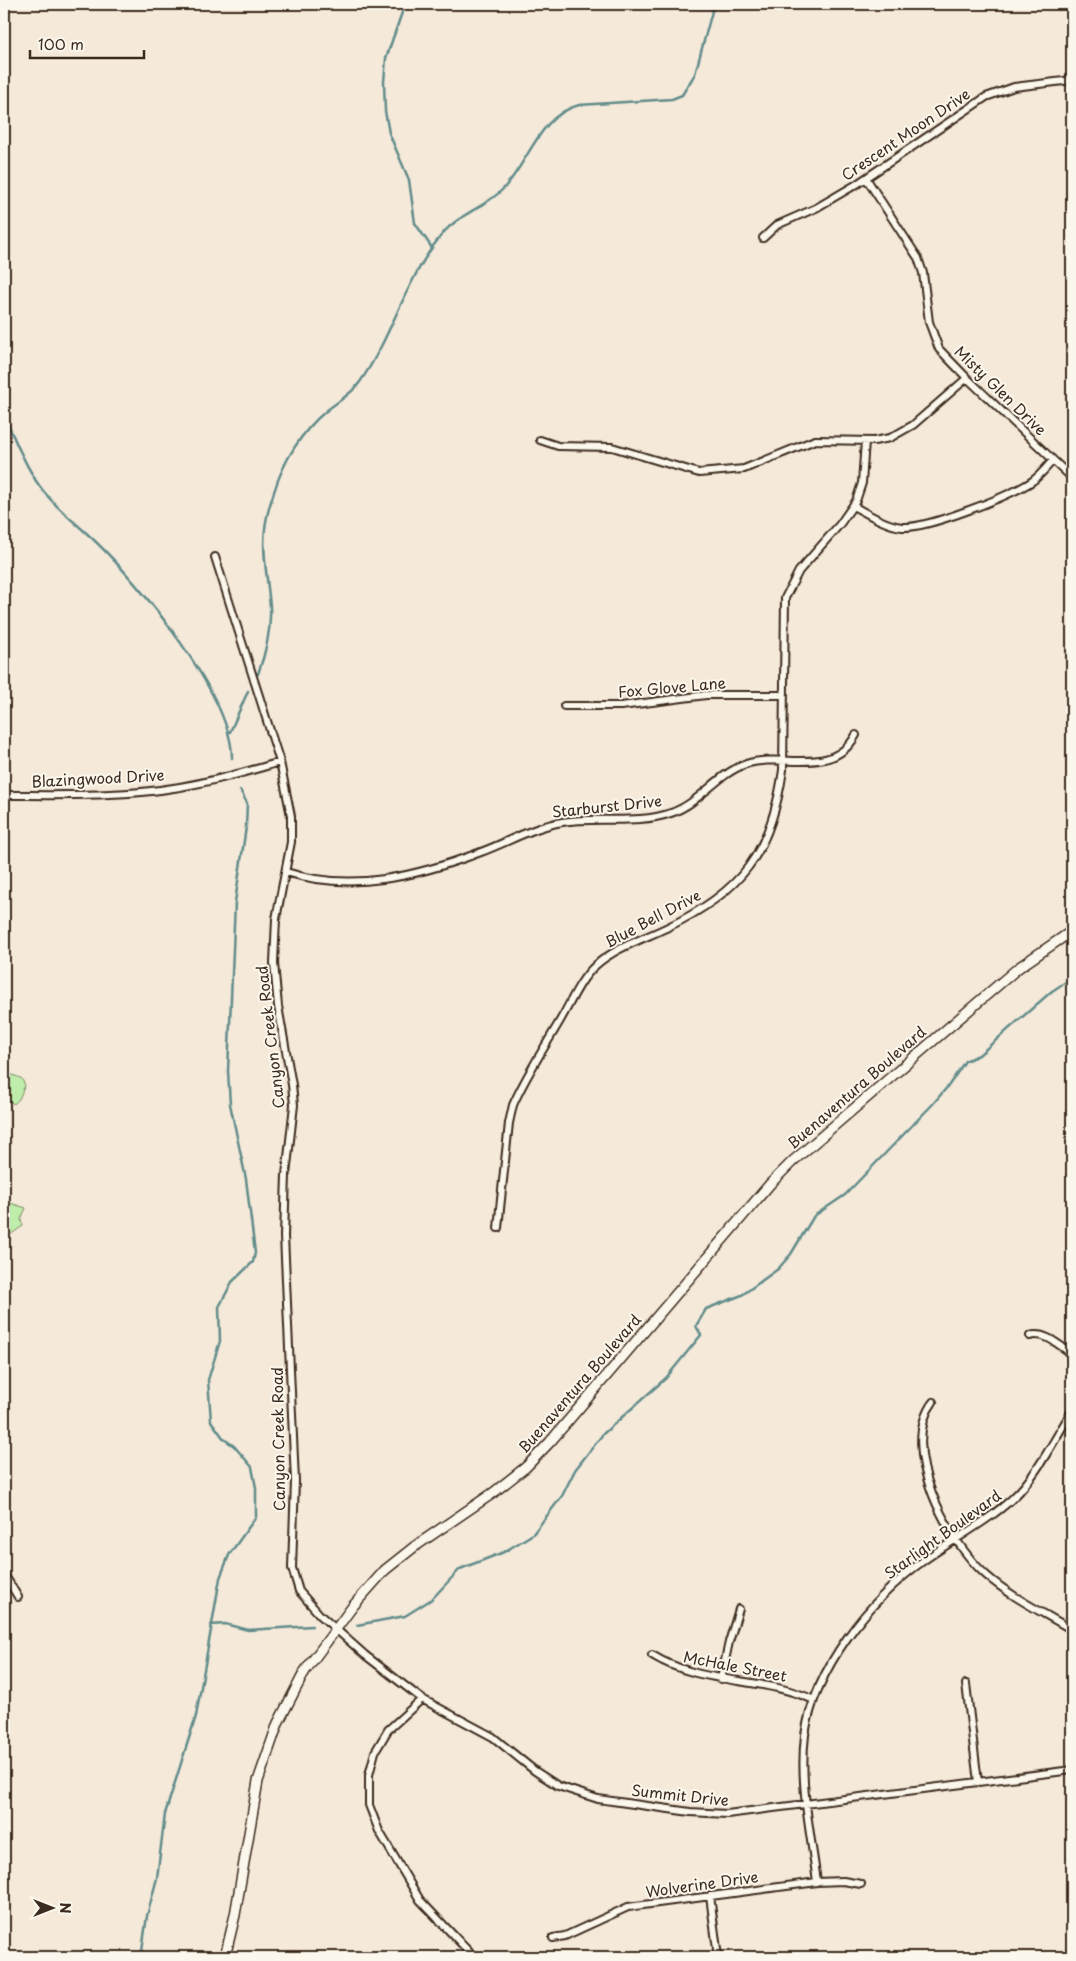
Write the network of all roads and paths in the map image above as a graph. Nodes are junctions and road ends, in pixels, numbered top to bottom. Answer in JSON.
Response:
{"nodes":[{"id":1,"x":1072,"y":80,"type":"edge"},
{"id":2,"x":866,"y":178,"type":"junction"},
{"id":3,"x":763,"y":238,"type":"dead end"},
{"id":4,"x":967,"y":378,"type":"junction"},
{"id":5,"x":540,"y":440,"type":"dead end"},
{"id":6,"x":865,"y":441,"type":"junction"},
{"id":7,"x":1053,"y":460,"type":"junction"},
{"id":8,"x":1072,"y":478,"type":"edge"},
{"id":9,"x":853,"y":506,"type":"junction"},
{"id":10,"x":215,"y":557,"type":"dead end"},
{"id":11,"x":783,"y":696,"type":"junction"},
{"id":12,"x":564,"y":706,"type":"dead end"},
{"id":13,"x":856,"y":735,"type":"dead end"},
{"id":14,"x":783,"y":761,"type":"junction"},
{"id":15,"x":280,"y":762,"type":"junction"},
{"id":16,"x":4,"y":795,"type":"edge"},
{"id":17,"x":286,"y":872,"type":"junction"},
{"id":18,"x":1072,"y":931,"type":"edge"},
{"id":19,"x":498,"y":1228,"type":"dead end"},
{"id":20,"x":1030,"y":1336,"type":"dead end"},
{"id":21,"x":1072,"y":1354,"type":"edge"},
{"id":22,"x":934,"y":1402,"type":"dead end"},
{"id":23,"x":1072,"y":1411,"type":"edge"},
{"id":24,"x":957,"y":1539,"type":"junction"},
{"id":25,"x":4,"y":1574,"type":"edge"},
{"id":26,"x":18,"y":1597,"type":"dead end"},
{"id":27,"x":739,"y":1609,"type":"dead end"},
{"id":28,"x":337,"y":1628,"type":"junction"},
{"id":29,"x":1072,"y":1630,"type":"edge"},
{"id":30,"x":652,"y":1655,"type":"dead end"},
{"id":31,"x":721,"y":1680,"type":"junction"},
{"id":32,"x":966,"y":1684,"type":"dead end"},
{"id":33,"x":422,"y":1699,"type":"junction"},
{"id":34,"x":814,"y":1700,"type":"junction"},
{"id":35,"x":1072,"y":1770,"type":"edge"},
{"id":36,"x":978,"y":1782,"type":"junction"},
{"id":37,"x":807,"y":1804,"type":"junction"},
{"id":38,"x":817,"y":1882,"type":"junction"},
{"id":39,"x":861,"y":1884,"type":"dead end"},
{"id":40,"x":710,"y":1896,"type":"junction"},
{"id":41,"x":553,"y":1938,"type":"dead end"},
{"id":42,"x":225,"y":1957,"type":"edge"},
{"id":43,"x":474,"y":1957,"type":"edge"},
{"id":44,"x":718,"y":1957,"type":"edge"}],
"edges":[{"from":1,"to":2,"type":"street","name":"Crescent Moon Drive"},
{"from":2,"to":3,"type":"street","name":"Crescent Moon Drive"},
{"from":2,"to":4,"type":"street","name":"Misty Glen Drive"},
{"from":4,"to":6,"type":"street"},
{"from":4,"to":7,"type":"street","name":"Misty Glen Drive"},
{"from":5,"to":6,"type":"street"},
{"from":6,"to":9,"type":"street","name":"Blue Bell Drive"},
{"from":7,"to":8,"type":"street","name":"Misty Glen Drive"},
{"from":7,"to":9,"type":"street"},
{"from":9,"to":11,"type":"street","name":"Blue Bell Drive"},
{"from":10,"to":15,"type":"street","name":"Canyon Creek Road"},
{"from":11,"to":12,"type":"street","name":"Fox Glove Lane"},
{"from":11,"to":14,"type":"street","name":"Blue Bell Drive"},
{"from":13,"to":14,"type":"street","name":"Starburst Drive"},
{"from":14,"to":17,"type":"street","name":"Starburst Drive"},
{"from":14,"to":19,"type":"street","name":"Blue Bell Drive"},
{"from":15,"to":16,"type":"street","name":"Blazingwood Drive"},
{"from":15,"to":17,"type":"street","name":"Canyon Creek Road"},
{"from":17,"to":28,"type":"street","name":"Canyon Creek Road"},
{"from":18,"to":28,"type":"main road","name":"Buenaventura Boulevard"},
{"from":20,"to":21,"type":"street"},
{"from":22,"to":24,"type":"street"},
{"from":23,"to":24,"type":"street","name":"Starlight Boulevard"},
{"from":24,"to":29,"type":"street"},
{"from":24,"to":34,"type":"street","name":"Starlight Boulevard"},
{"from":25,"to":26,"type":"street"},
{"from":27,"to":31,"type":"street"},
{"from":28,"to":33,"type":"street","name":"Summit Drive"},
{"from":28,"to":42,"type":"main road","name":"Buenaventura Boulevard"},
{"from":30,"to":31,"type":"street","name":"McHale Street"},
{"from":31,"to":34,"type":"street","name":"McHale Street"},
{"from":32,"to":36,"type":"street"},
{"from":33,"to":37,"type":"street","name":"Summit Drive"},
{"from":33,"to":43,"type":"street"},
{"from":34,"to":37,"type":"street","name":"Starlight Boulevard"},
{"from":35,"to":36,"type":"street","name":"Summit Drive"},
{"from":36,"to":37,"type":"street","name":"Summit Drive"},
{"from":37,"to":38,"type":"street","name":"Starlight Boulevard"},
{"from":38,"to":39,"type":"street","name":"Wolverine Drive"},
{"from":38,"to":40,"type":"street","name":"Wolverine Drive"},
{"from":40,"to":41,"type":"street","name":"Wolverine Drive"},
{"from":40,"to":44,"type":"street"}]}
